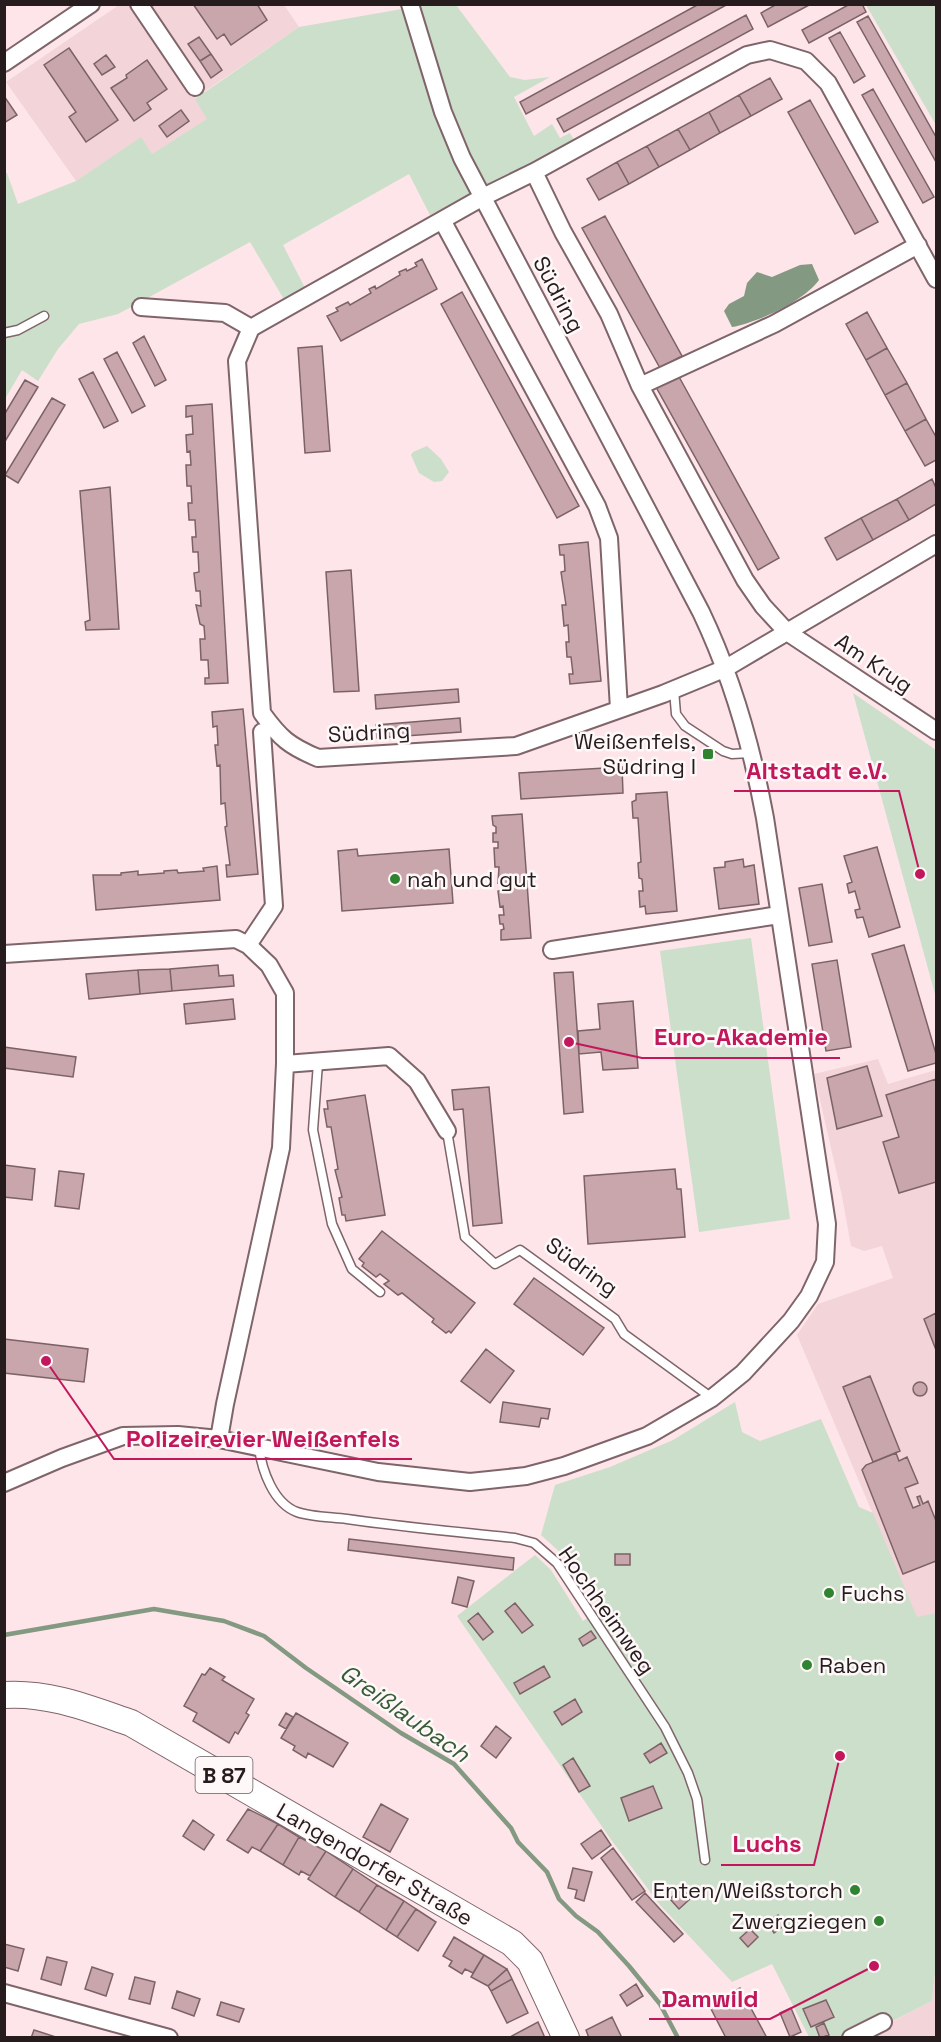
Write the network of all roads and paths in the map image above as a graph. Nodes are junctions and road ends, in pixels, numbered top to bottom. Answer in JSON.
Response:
{"nodes":[{"id":1,"x":91,"y":4,"type":"edge"},
{"id":2,"x":139,"y":4,"type":"edge"},
{"id":3,"x":410,"y":4,"type":"edge"},
{"id":4,"x":4,"y":63,"type":"edge"},
{"id":5,"x":195,"y":87,"type":"dead end"},
{"id":6,"x":534,"y":172,"type":"junction"},
{"id":7,"x":483,"y":197,"type":"junction"},
{"id":8,"x":442,"y":220,"type":"junction"},
{"id":9,"x":918,"y":246,"type":"junction"},
{"id":10,"x":936,"y":279,"type":"edge"},
{"id":11,"x":141,"y":307,"type":"dead end"},
{"id":12,"x":44,"y":316,"type":"dead end"},
{"id":13,"x":251,"y":328,"type":"junction"},
{"id":14,"x":4,"y":333,"type":"edge"},
{"id":15,"x":640,"y":386,"type":"junction"},
{"id":16,"x":936,"y":544,"type":"edge"},
{"id":17,"x":787,"y":632,"type":"junction"},
{"id":18,"x":726,"y":668,"type":"junction"},
{"id":19,"x":674,"y":690,"type":"junction"},
{"id":20,"x":619,"y":709,"type":"junction"},
{"id":21,"x":936,"y":731,"type":"edge"},
{"id":22,"x":262,"y":732,"type":"dead end"},
{"id":23,"x":750,"y":753,"type":"junction"},
{"id":24,"x":779,"y":915,"type":"junction"},
{"id":25,"x":248,"y":945,"type":"junction"},
{"id":26,"x":552,"y":950,"type":"dead end"},
{"id":27,"x":4,"y":954,"type":"edge"},
{"id":28,"x":318,"y":1063,"type":"junction"},
{"id":29,"x":285,"y":1064,"type":"junction"},
{"id":30,"x":447,"y":1131,"type":"joint"},
{"id":31,"x":380,"y":1292,"type":"dead end"},
{"id":32,"x":712,"y":1398,"type":"junction"},
{"id":33,"x":219,"y":1439,"type":"junction"},
{"id":34,"x":259,"y":1448,"type":"junction"},
{"id":35,"x":4,"y":1483,"type":"edge"},
{"id":36,"x":4,"y":1695,"type":"edge"},
{"id":37,"x":705,"y":1860,"type":"dead end"},
{"id":38,"x":4,"y":1992,"type":"edge"},
{"id":39,"x":883,"y":2022,"type":"dead end"},
{"id":40,"x":169,"y":2037,"type":"edge"},
{"id":41,"x":566,"y":2037,"type":"edge"},
{"id":42,"x":851,"y":2037,"type":"edge"}],
"edges":[{"from":1,"to":4,"type":"street"},
{"from":2,"to":5,"type":"street"},
{"from":3,"to":7,"type":"street","name":"Südring"},
{"from":6,"to":7,"type":"street"},
{"from":6,"to":9,"type":"street"},
{"from":6,"to":15,"type":"street","name":"Südring"},
{"from":7,"to":8,"type":"street"},
{"from":7,"to":18,"type":"street","name":"Südring"},
{"from":8,"to":13,"type":"street"},
{"from":8,"to":20,"type":"street"},
{"from":9,"to":10,"type":"street"},
{"from":9,"to":15,"type":"street"},
{"from":11,"to":13,"type":"street"},
{"from":12,"to":14,"type":"lane"},
{"from":13,"to":20,"type":"street","name":"Südring"},
{"from":15,"to":17,"type":"street","name":"Südring"},
{"from":16,"to":17,"type":"street","name":"Südring"},
{"from":17,"to":18,"type":"street","name":"Südring"},
{"from":17,"to":21,"type":"street","name":"Am Krug"},
{"from":18,"to":19,"type":"street","name":"Südring"},
{"from":18,"to":23,"type":"street","name":"Südring"},
{"from":19,"to":20,"type":"street","name":"Südring"},
{"from":19,"to":23,"type":"lane"},
{"from":22,"to":25,"type":"street"},
{"from":23,"to":24,"type":"street","name":"Südring"},
{"from":24,"to":26,"type":"street"},
{"from":24,"to":32,"type":"street","name":"Südring"},
{"from":25,"to":27,"type":"street"},
{"from":25,"to":29,"type":"street"},
{"from":28,"to":29,"type":"street","name":"Südring"},
{"from":28,"to":30,"type":"street","name":"Südring"},
{"from":28,"to":31,"type":"lane"},
{"from":29,"to":33,"type":"street"},
{"from":30,"to":32,"type":"lane","name":"Südring"},
{"from":32,"to":34,"type":"street","name":"Südring"},
{"from":33,"to":34,"type":"street","name":"Südring"},
{"from":33,"to":35,"type":"street","name":"Südring"},
{"from":34,"to":37,"type":"lane","name":"Hochheimweg"},
{"from":36,"to":41,"type":"main road","name":"Langendorfer Straße","number":"B 87"},
{"from":38,"to":40,"type":"street"},
{"from":39,"to":42,"type":"street"}]}
